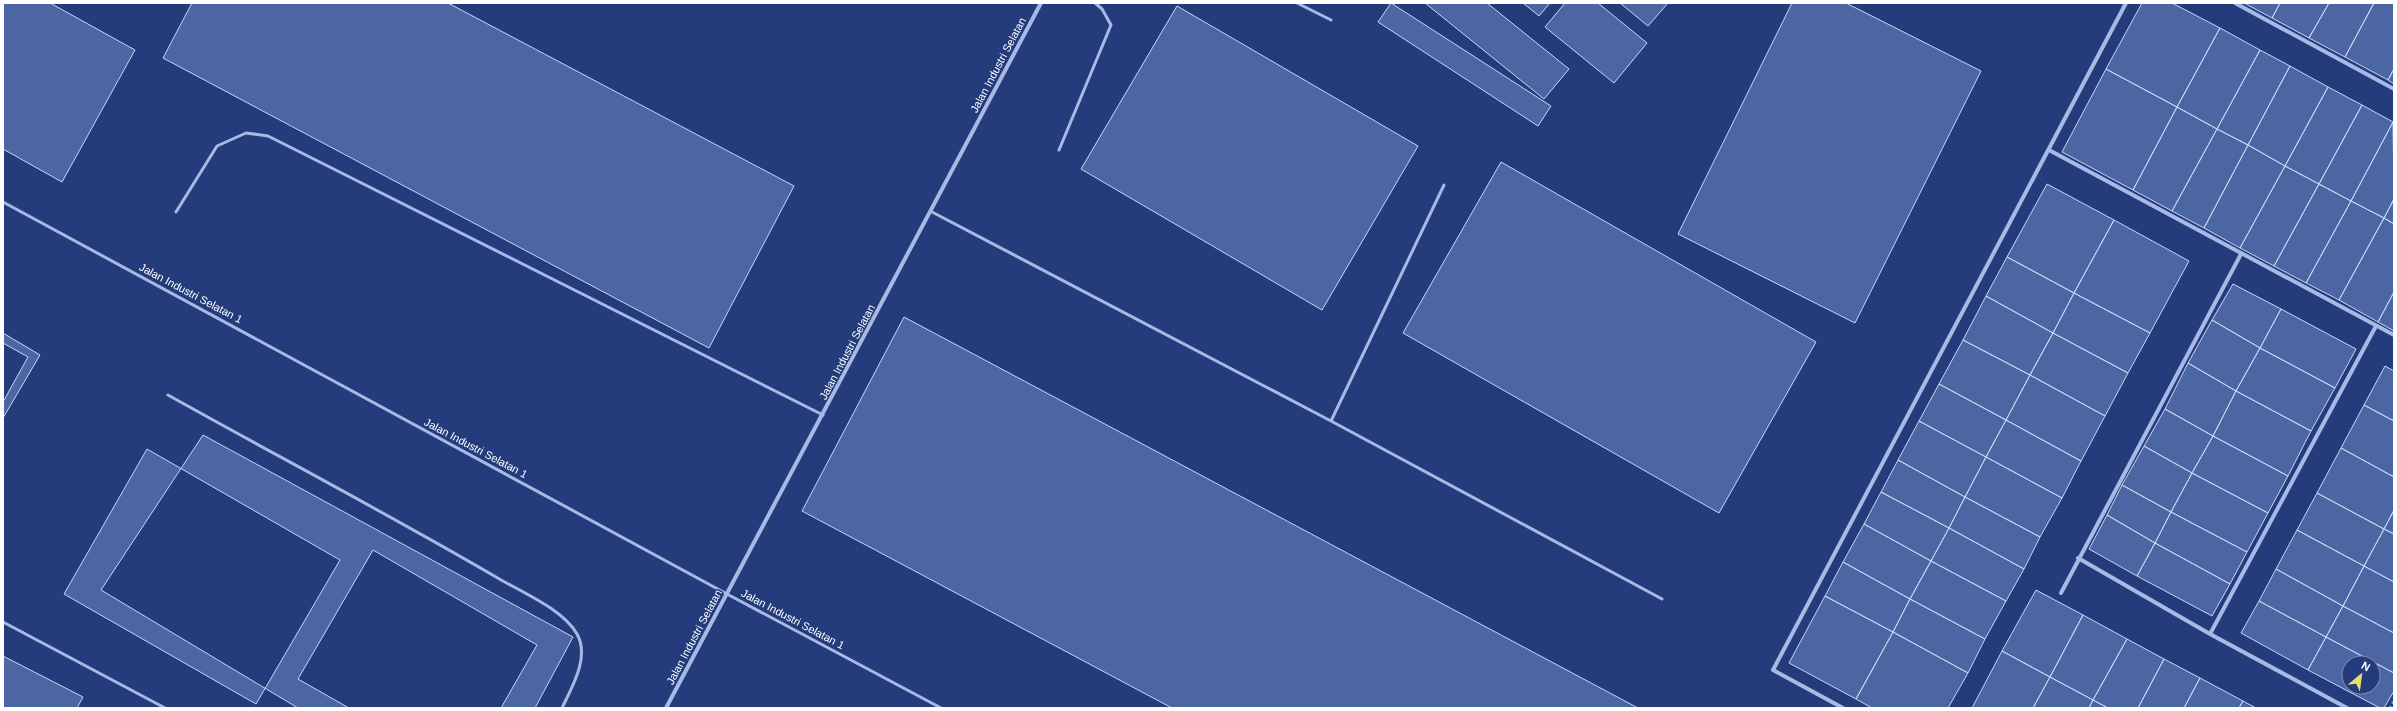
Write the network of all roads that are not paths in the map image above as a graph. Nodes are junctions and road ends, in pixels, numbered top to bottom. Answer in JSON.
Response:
{"nodes":[{"id":1,"x":1041,"y":3,"type":"edge"},
{"id":2,"x":1095,"y":3,"type":"edge"},
{"id":3,"x":1297,"y":3,"type":"edge"},
{"id":4,"x":2126,"y":3,"type":"edge"},
{"id":5,"x":2235,"y":3,"type":"edge"},
{"id":6,"x":1331,"y":20,"type":"dead end"},
{"id":7,"x":2394,"y":89,"type":"edge"},
{"id":8,"x":1059,"y":150,"type":"dead end"},
{"id":9,"x":2049,"y":150,"type":"junction"},
{"id":10,"x":1444,"y":185,"type":"dead end"},
{"id":11,"x":3,"y":202,"type":"edge"},
{"id":12,"x":176,"y":212,"type":"dead end"},
{"id":13,"x":932,"y":212,"type":"junction"},
{"id":14,"x":2241,"y":254,"type":"junction"},
{"id":15,"x":2376,"y":326,"type":"junction"},
{"id":16,"x":2394,"y":335,"type":"edge"},
{"id":17,"x":168,"y":395,"type":"dead end"},
{"id":18,"x":824,"y":415,"type":"junction"},
{"id":19,"x":1331,"y":421,"type":"junction"},
{"id":20,"x":2078,"y":558,"type":"junction"},
{"id":21,"x":2061,"y":593,"type":"dead end"},
{"id":22,"x":727,"y":594,"type":"junction"},
{"id":23,"x":1662,"y":599,"type":"dead end"},
{"id":24,"x":3,"y":622,"type":"edge"},
{"id":25,"x":2210,"y":634,"type":"junction"},
{"id":26,"x":165,"y":708,"type":"edge"},
{"id":27,"x":562,"y":708,"type":"edge"},
{"id":28,"x":666,"y":708,"type":"edge"},
{"id":29,"x":942,"y":708,"type":"edge"},
{"id":30,"x":1843,"y":708,"type":"edge"},
{"id":31,"x":2347,"y":708,"type":"edge"}],
"edges":[{"from":1,"to":13,"type":"street","name":"Jalan Industri Selatan"},
{"from":2,"to":8,"type":"lane"},
{"from":3,"to":6,"type":"lane"},
{"from":4,"to":9,"type":"street"},
{"from":5,"to":7,"type":"street"},
{"from":9,"to":14,"type":"street"},
{"from":9,"to":30,"type":"street"},
{"from":10,"to":19,"type":"lane"},
{"from":11,"to":22,"type":"lane","name":"Jalan Industri Selatan 1"},
{"from":12,"to":18,"type":"lane"},
{"from":13,"to":18,"type":"street","name":"Jalan Industri Selatan"},
{"from":13,"to":19,"type":"lane"},
{"from":14,"to":15,"type":"street"},
{"from":14,"to":20,"type":"street"},
{"from":15,"to":16,"type":"street"},
{"from":15,"to":25,"type":"street"},
{"from":17,"to":27,"type":"lane"},
{"from":18,"to":22,"type":"street","name":"Jalan Industri Selatan"},
{"from":19,"to":23,"type":"lane"},
{"from":20,"to":21,"type":"street"},
{"from":20,"to":25,"type":"street"},
{"from":22,"to":28,"type":"street","name":"Jalan Industri Selatan"},
{"from":22,"to":29,"type":"lane","name":"Jalan Industri Selatan 1"},
{"from":24,"to":26,"type":"lane"},
{"from":25,"to":31,"type":"street"}]}
